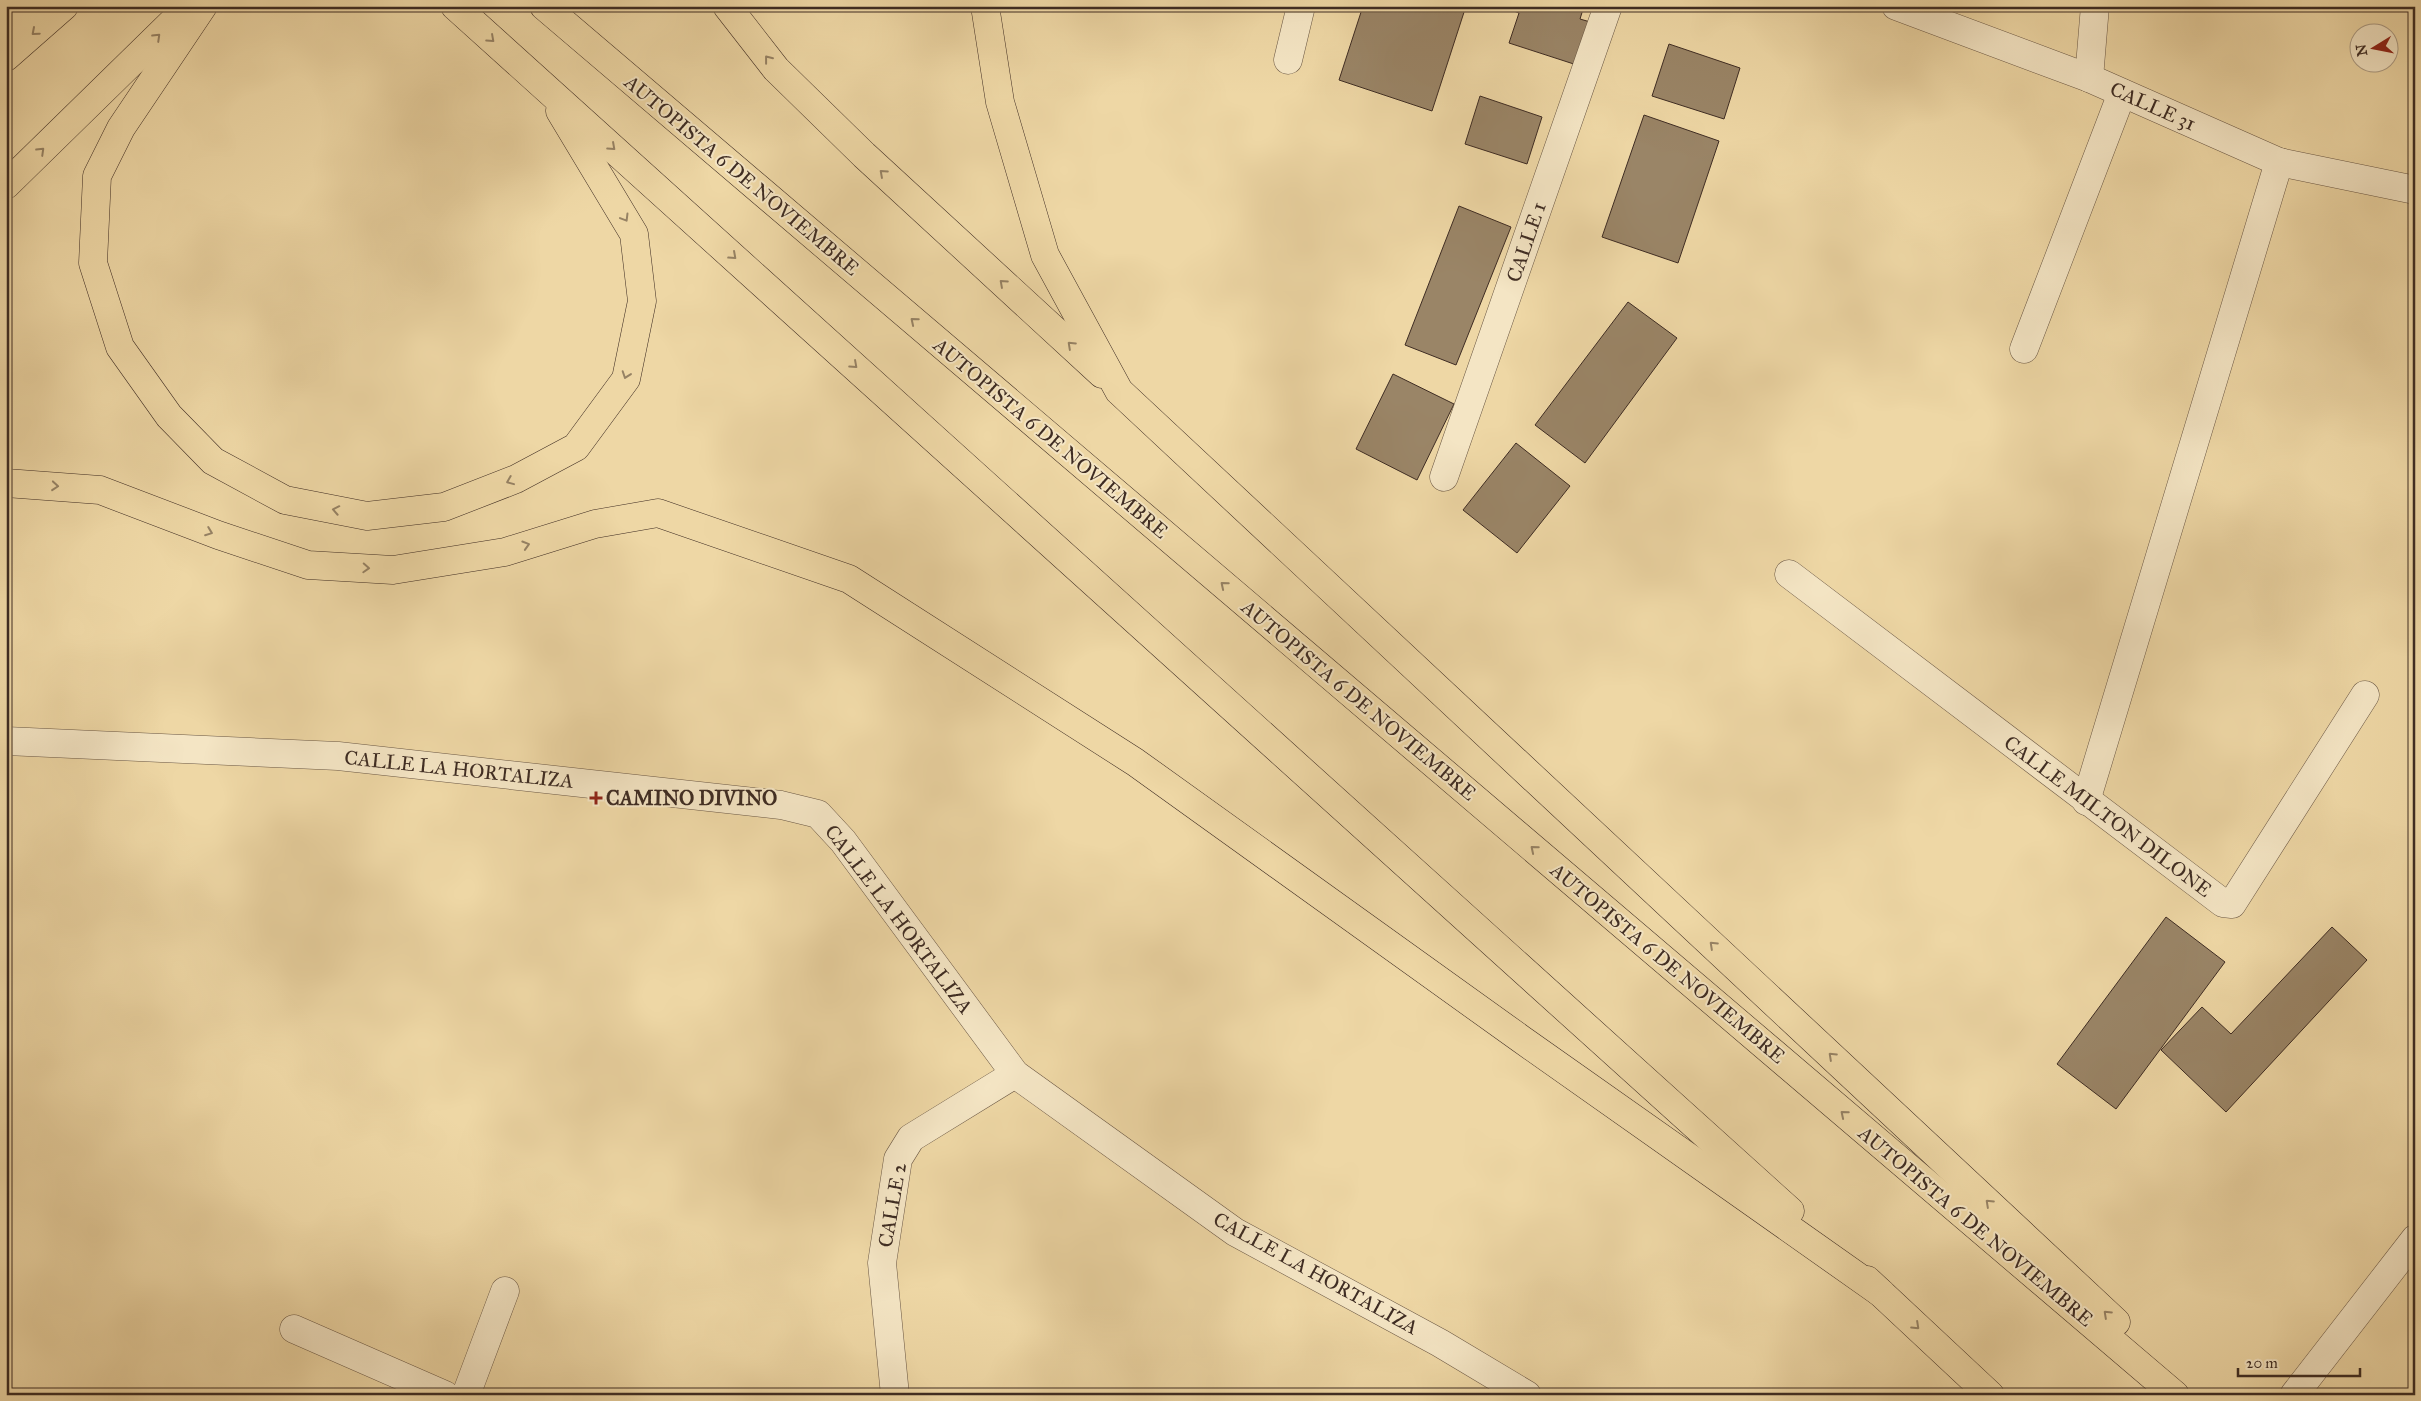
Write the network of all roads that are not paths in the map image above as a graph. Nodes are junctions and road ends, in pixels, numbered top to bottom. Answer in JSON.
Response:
{"nodes":[{"id":1,"x":31,"y":6,"type":"edge"},
{"id":2,"x":64,"y":6,"type":"edge"},
{"id":3,"x":189,"y":6,"type":"edge"},
{"id":4,"x":203,"y":6,"type":"edge"},
{"id":5,"x":455,"y":6,"type":"edge"},
{"id":6,"x":544,"y":6,"type":"edge"},
{"id":7,"x":727,"y":6,"type":"edge"},
{"id":8,"x":985,"y":6,"type":"edge"},
{"id":9,"x":1301,"y":6,"type":"edge"},
{"id":10,"x":1608,"y":6,"type":"edge"},
{"id":11,"x":1896,"y":6,"type":"edge"},
{"id":12,"x":2095,"y":6,"type":"edge"},
{"id":13,"x":6,"y":34,"type":"edge"},
{"id":14,"x":6,"y":57,"type":"edge"},
{"id":15,"x":1288,"y":60,"type":"dead end"},
{"id":16,"x":2089,"y":78,"type":"junction"},
{"id":17,"x":545,"y":86,"type":"junction"},
{"id":18,"x":2122,"y":93,"type":"junction"},
{"id":19,"x":2280,"y":162,"type":"junction"},
{"id":20,"x":6,"y":185,"type":"edge"},
{"id":21,"x":2415,"y":190,"type":"edge"},
{"id":22,"x":2024,"y":349,"type":"dead end"},
{"id":23,"x":1119,"y":391,"type":"junction"},
{"id":24,"x":1444,"y":477,"type":"dead end"},
{"id":25,"x":6,"y":483,"type":"edge"},
{"id":26,"x":1789,"y":574,"type":"dead end"},
{"id":27,"x":2365,"y":695,"type":"dead end"},
{"id":28,"x":6,"y":741,"type":"edge"},
{"id":29,"x":2086,"y":801,"type":"junction"},
{"id":30,"x":1015,"y":1074,"type":"junction"},
{"id":31,"x":2415,"y":1239,"type":"edge"},
{"id":32,"x":506,"y":1291,"type":"dead end"},
{"id":33,"x":1881,"y":1293,"type":"junction"},
{"id":34,"x":294,"y":1329,"type":"dead end"},
{"id":35,"x":445,"y":1395,"type":"edge"},
{"id":36,"x":466,"y":1395,"type":"edge"},
{"id":37,"x":895,"y":1395,"type":"edge"},
{"id":38,"x":1527,"y":1395,"type":"edge"},
{"id":39,"x":1990,"y":1395,"type":"edge"},
{"id":40,"x":2175,"y":1395,"type":"edge"},
{"id":41,"x":2194,"y":1395,"type":"edge"},
{"id":42,"x":2294,"y":1395,"type":"edge"}],
"edges":[{"from":1,"to":13,"type":"main road"},
{"from":2,"to":14,"type":"main road","one_way":true},
{"from":20,"to":3,"type":"main road","one_way":true},
{"from":17,"to":4,"type":"main road","one_way":true},
{"from":5,"to":17,"type":"main road","one_way":true},
{"from":40,"to":6,"type":"main road","name":"AUTOPISTA 6 DE NOVIEMBRE","one_way":true},
{"from":23,"to":7,"type":"main road","one_way":true},
{"from":8,"to":23,"type":"main road"},
{"from":9,"to":15,"type":"street"},
{"from":10,"to":24,"type":"street","name":"CALLE 1"},
{"from":11,"to":16,"type":"street","name":"CALLE 31"},
{"from":12,"to":16,"type":"street"},
{"from":16,"to":18,"type":"street","name":"CALLE 31"},
{"from":17,"to":33,"type":"main road","one_way":true},
{"from":18,"to":19,"type":"street","name":"CALLE 31"},
{"from":18,"to":22,"type":"street"},
{"from":19,"to":21,"type":"street","name":"CALLE 31"},
{"from":19,"to":29,"type":"street"},
{"from":41,"to":23,"type":"main road","one_way":true},
{"from":25,"to":33,"type":"main road","one_way":true},
{"from":26,"to":29,"type":"street","name":"CALLE MILTON DILONE"},
{"from":27,"to":29,"type":"street","name":"CALLE MILTON DILONE"},
{"from":28,"to":30,"type":"street","name":"CALLE LA HORTALIZA"},
{"from":30,"to":37,"type":"street","name":"CALLE 2"},
{"from":30,"to":38,"type":"street","name":"CALLE LA HORTALIZA"},
{"from":31,"to":42,"type":"street"},
{"from":32,"to":36,"type":"street"},
{"from":33,"to":39,"type":"main road","one_way":true},
{"from":34,"to":35,"type":"street"}]}
